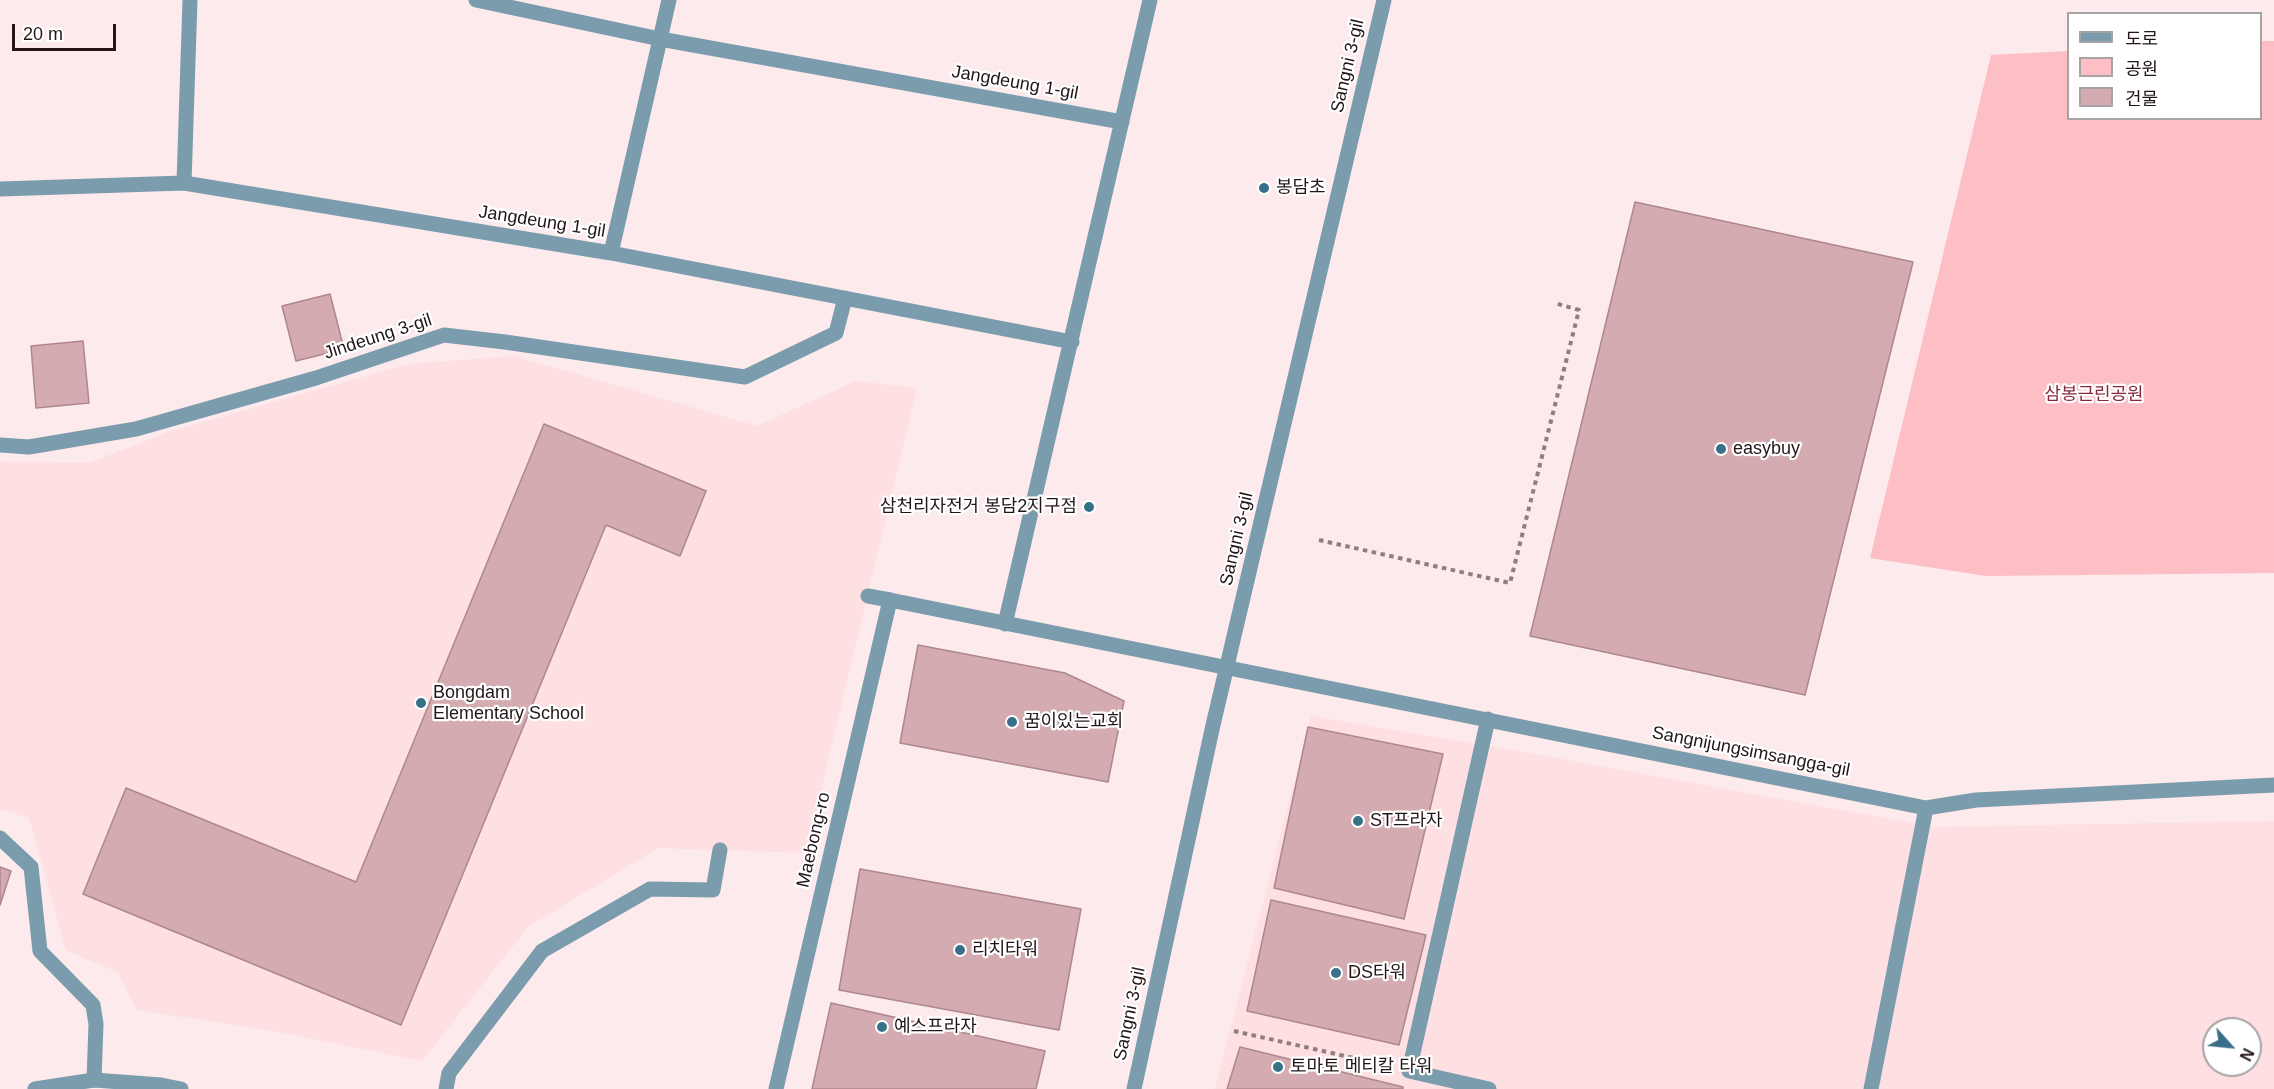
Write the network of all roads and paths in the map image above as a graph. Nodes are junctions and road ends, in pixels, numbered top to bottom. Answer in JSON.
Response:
{"nodes":[{"id":1,"x":190,"y":0,"type":"edge"},
{"id":2,"x":476,"y":0,"type":"edge"},
{"id":3,"x":669,"y":0,"type":"edge"},
{"id":4,"x":1150,"y":0,"type":"edge"},
{"id":5,"x":1383,"y":0,"type":"edge"},
{"id":6,"x":660,"y":39,"type":"junction"},
{"id":7,"x":1122,"y":122,"type":"junction"},
{"id":8,"x":184,"y":183,"type":"junction"},
{"id":9,"x":0,"y":189,"type":"edge"},
{"id":10,"x":611,"y":253,"type":"junction"},
{"id":11,"x":845,"y":298,"type":"junction"},
{"id":12,"x":1555,"y":303,"type":"dead end"},
{"id":13,"x":1072,"y":342,"type":"junction"},
{"id":14,"x":0,"y":445,"type":"edge"},
{"id":15,"x":1319,"y":540,"type":"dead end"},
{"id":16,"x":868,"y":596,"type":"dead end"},
{"id":17,"x":890,"y":600,"type":"junction"},
{"id":18,"x":1005,"y":624,"type":"junction"},
{"id":19,"x":1227,"y":666,"type":"junction"},
{"id":20,"x":1488,"y":718,"type":"junction"},
{"id":21,"x":2274,"y":785,"type":"edge"},
{"id":22,"x":1926,"y":808,"type":"junction"},
{"id":23,"x":0,"y":838,"type":"edge"},
{"id":24,"x":720,"y":850,"type":"dead end"},
{"id":25,"x":1234,"y":1030,"type":"dead end"},
{"id":26,"x":1409,"y":1071,"type":"junction"},
{"id":27,"x":94,"y":1080,"type":"junction"},
{"id":28,"x":34,"y":1089,"type":"edge"},
{"id":29,"x":181,"y":1089,"type":"edge"},
{"id":30,"x":446,"y":1089,"type":"edge"},
{"id":31,"x":776,"y":1089,"type":"edge"},
{"id":32,"x":1134,"y":1089,"type":"edge"},
{"id":33,"x":1489,"y":1089,"type":"edge"},
{"id":34,"x":1871,"y":1089,"type":"edge"}],
"edges":[{"from":1,"to":8,"type":"street"},
{"from":2,"to":6,"type":"street","name":"Jangdeung 1-gil"},
{"from":3,"to":6,"type":"street"},
{"from":4,"to":7,"type":"street"},
{"from":5,"to":19,"type":"street","name":"Sangni 3-gil"},
{"from":6,"to":7,"type":"street","name":"Jangdeung 1-gil"},
{"from":6,"to":10,"type":"street"},
{"from":7,"to":13,"type":"street"},
{"from":8,"to":9,"type":"street","name":"Jangdeung 1-gil"},
{"from":8,"to":10,"type":"street","name":"Jangdeung 1-gil"},
{"from":10,"to":11,"type":"street","name":"Jangdeung 1-gil"},
{"from":11,"to":13,"type":"street","name":"Jangdeung 1-gil"},
{"from":11,"to":14,"type":"street","name":"Jindeung 3-gil"},
{"from":12,"to":15,"type":"path"},
{"from":13,"to":18,"type":"street"},
{"from":16,"to":17,"type":"street","name":"Sangnijungsimsangga-gil"},
{"from":17,"to":18,"type":"street","name":"Sangnijungsimsangga-gil"},
{"from":17,"to":31,"type":"street","name":"Maebong-ro"},
{"from":18,"to":19,"type":"street","name":"Sangnijungsimsangga-gil"},
{"from":19,"to":20,"type":"street","name":"Sangnijungsimsangga-gil"},
{"from":19,"to":32,"type":"street","name":"Sangni 3-gil"},
{"from":20,"to":22,"type":"street","name":"Sangnijungsimsangga-gil"},
{"from":20,"to":26,"type":"street"},
{"from":21,"to":22,"type":"street","name":"Sangnijungsimsangga-gil"},
{"from":22,"to":34,"type":"street"},
{"from":23,"to":27,"type":"street"},
{"from":24,"to":30,"type":"street"},
{"from":25,"to":26,"type":"path"},
{"from":26,"to":33,"type":"street"},
{"from":27,"to":28,"type":"street"},
{"from":27,"to":29,"type":"street"}]}
